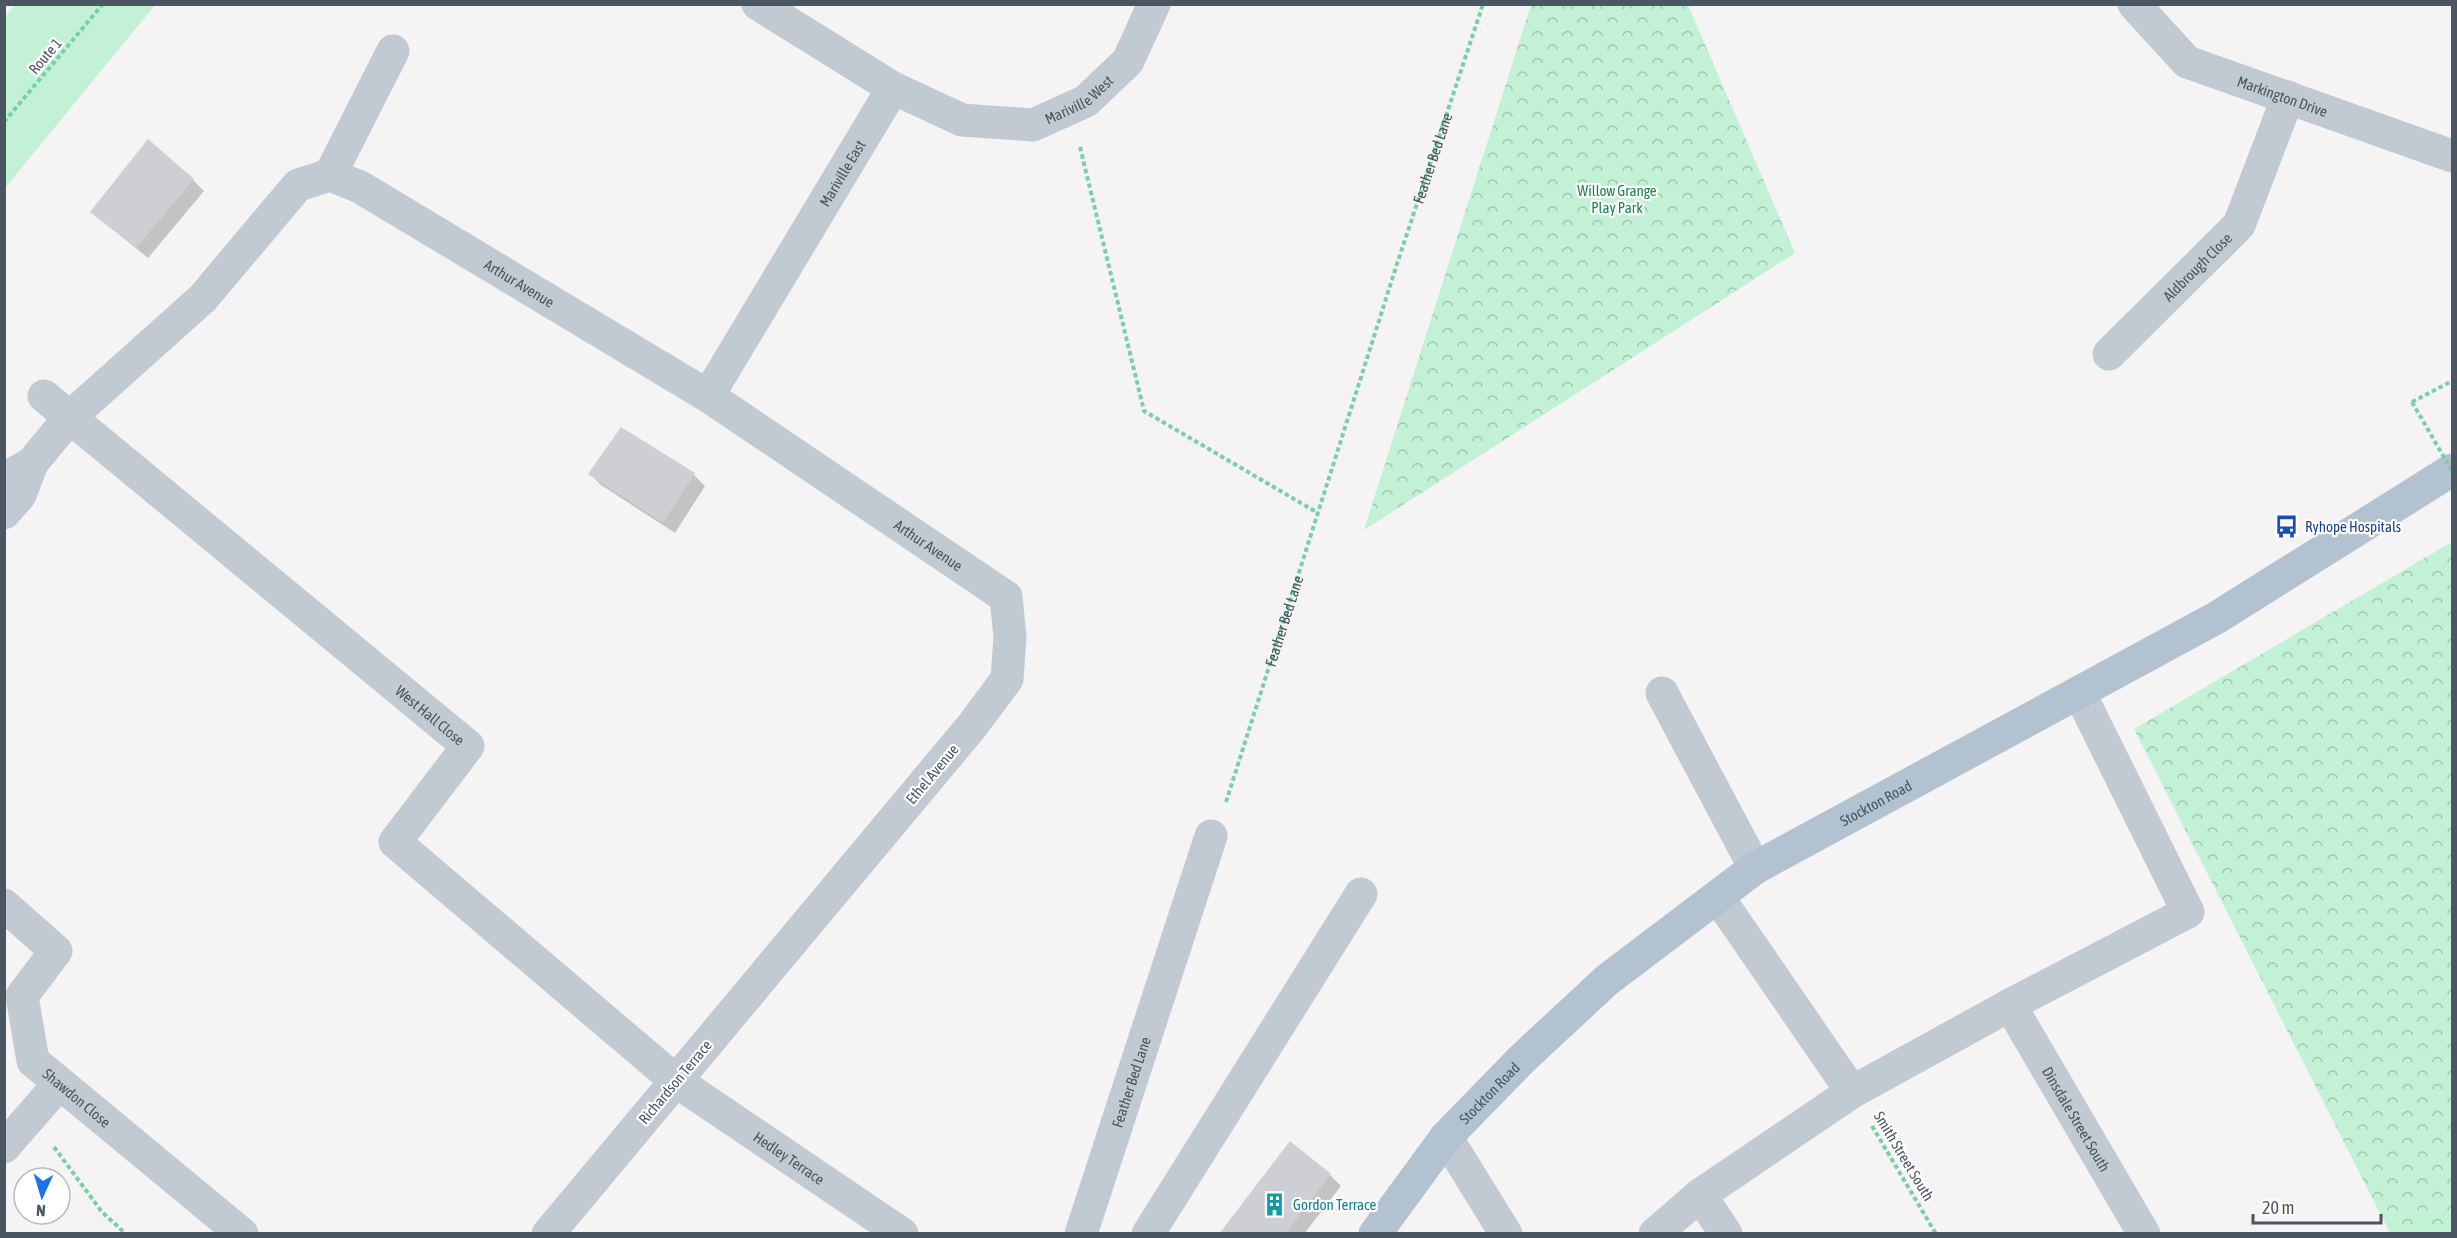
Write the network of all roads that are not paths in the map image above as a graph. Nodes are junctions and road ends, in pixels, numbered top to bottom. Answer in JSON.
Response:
{"nodes":[{"id":1,"x":758,"y":4,"type":"edge"},
{"id":2,"x":1154,"y":4,"type":"edge"},
{"id":3,"x":2134,"y":4,"type":"edge"},
{"id":4,"x":393,"y":51,"type":"dead end"},
{"id":5,"x":893,"y":88,"type":"junction"},
{"id":6,"x":2288,"y":98,"type":"junction"},
{"id":7,"x":2452,"y":156,"type":"edge"},
{"id":8,"x":330,"y":175,"type":"junction"},
{"id":9,"x":2109,"y":354,"type":"dead end"},
{"id":10,"x":44,"y":396,"type":"dead end"},
{"id":11,"x":708,"y":396,"type":"junction"},
{"id":12,"x":70,"y":417,"type":"junction"},
{"id":13,"x":18,"y":471,"type":"edge"},
{"id":14,"x":2452,"y":471,"type":"edge"},
{"id":15,"x":4,"y":513,"type":"edge"},
{"id":16,"x":1006,"y":597,"type":"joint"},
{"id":17,"x":2079,"y":692,"type":"junction"},
{"id":18,"x":1662,"y":693,"type":"dead end"},
{"id":19,"x":1211,"y":836,"type":"road end"},
{"id":20,"x":1755,"y":868,"type":"junction"},
{"id":21,"x":1361,"y":894,"type":"dead end"},
{"id":22,"x":1718,"y":897,"type":"junction"},
{"id":23,"x":4,"y":905,"type":"edge"},
{"id":24,"x":802,"y":930,"type":"joint"},
{"id":25,"x":2010,"y":1005,"type":"junction"},
{"id":26,"x":676,"y":1081,"type":"junction"},
{"id":27,"x":59,"y":1083,"type":"junction"},
{"id":28,"x":1852,"y":1092,"type":"junction"},
{"id":29,"x":1446,"y":1137,"type":"junction"},
{"id":30,"x":4,"y":1147,"type":"edge"},
{"id":31,"x":1700,"y":1196,"type":"junction"},
{"id":32,"x":242,"y":1233,"type":"edge"},
{"id":33,"x":548,"y":1233,"type":"edge"},
{"id":34,"x":902,"y":1233,"type":"edge"},
{"id":35,"x":1081,"y":1233,"type":"edge"},
{"id":36,"x":1148,"y":1233,"type":"edge"},
{"id":37,"x":1375,"y":1233,"type":"edge"},
{"id":38,"x":1506,"y":1233,"type":"edge"},
{"id":39,"x":1655,"y":1233,"type":"edge"},
{"id":40,"x":1726,"y":1233,"type":"edge"},
{"id":41,"x":2144,"y":1233,"type":"edge"}],
"edges":[{"from":1,"to":5,"type":"street"},
{"from":2,"to":5,"type":"street","name":"Mariville West"},
{"from":3,"to":6,"type":"street","name":"Markington Drive"},
{"from":4,"to":8,"type":"street"},
{"from":5,"to":11,"type":"street","name":"Mariville East"},
{"from":6,"to":7,"type":"street","name":"Markington Drive"},
{"from":6,"to":9,"type":"street","name":"Aldbrough Close"},
{"from":8,"to":11,"type":"street","name":"Arthur Avenue"},
{"from":8,"to":12,"type":"street"},
{"from":10,"to":12,"type":"street","name":"West Hall Close"},
{"from":11,"to":16,"type":"street","name":"Arthur Avenue"},
{"from":12,"to":13,"type":"street"},
{"from":12,"to":26,"type":"street","name":"West Hall Close"},
{"from":13,"to":15,"type":"street"},
{"from":14,"to":17,"type":"main road","name":"Stockton Road"},
{"from":16,"to":24,"type":"street","name":"Ethel Avenue"},
{"from":17,"to":20,"type":"main road","name":"Stockton Road"},
{"from":17,"to":25,"type":"street"},
{"from":18,"to":20,"type":"street"},
{"from":19,"to":35,"type":"street","name":"Feather Bed Lane"},
{"from":20,"to":22,"type":"main road","name":"Stockton Road"},
{"from":21,"to":36,"type":"street"},
{"from":22,"to":28,"type":"street"},
{"from":22,"to":29,"type":"main road","name":"Stockton Road"},
{"from":23,"to":27,"type":"street","name":"Shawdon Close"},
{"from":24,"to":26,"type":"street","name":"Richardson Terrace"},
{"from":25,"to":28,"type":"street"},
{"from":25,"to":41,"type":"street","name":"Dinsdale Street South"},
{"from":26,"to":33,"type":"street","name":"Richardson Terrace"},
{"from":26,"to":34,"type":"street","name":"Hedley Terrace"},
{"from":27,"to":30,"type":"street"},
{"from":27,"to":32,"type":"street","name":"Shawdon Close"},
{"from":28,"to":31,"type":"street"},
{"from":29,"to":37,"type":"main road","name":"Stockton Road"},
{"from":29,"to":38,"type":"street"},
{"from":31,"to":39,"type":"street"},
{"from":31,"to":40,"type":"street"}]}
